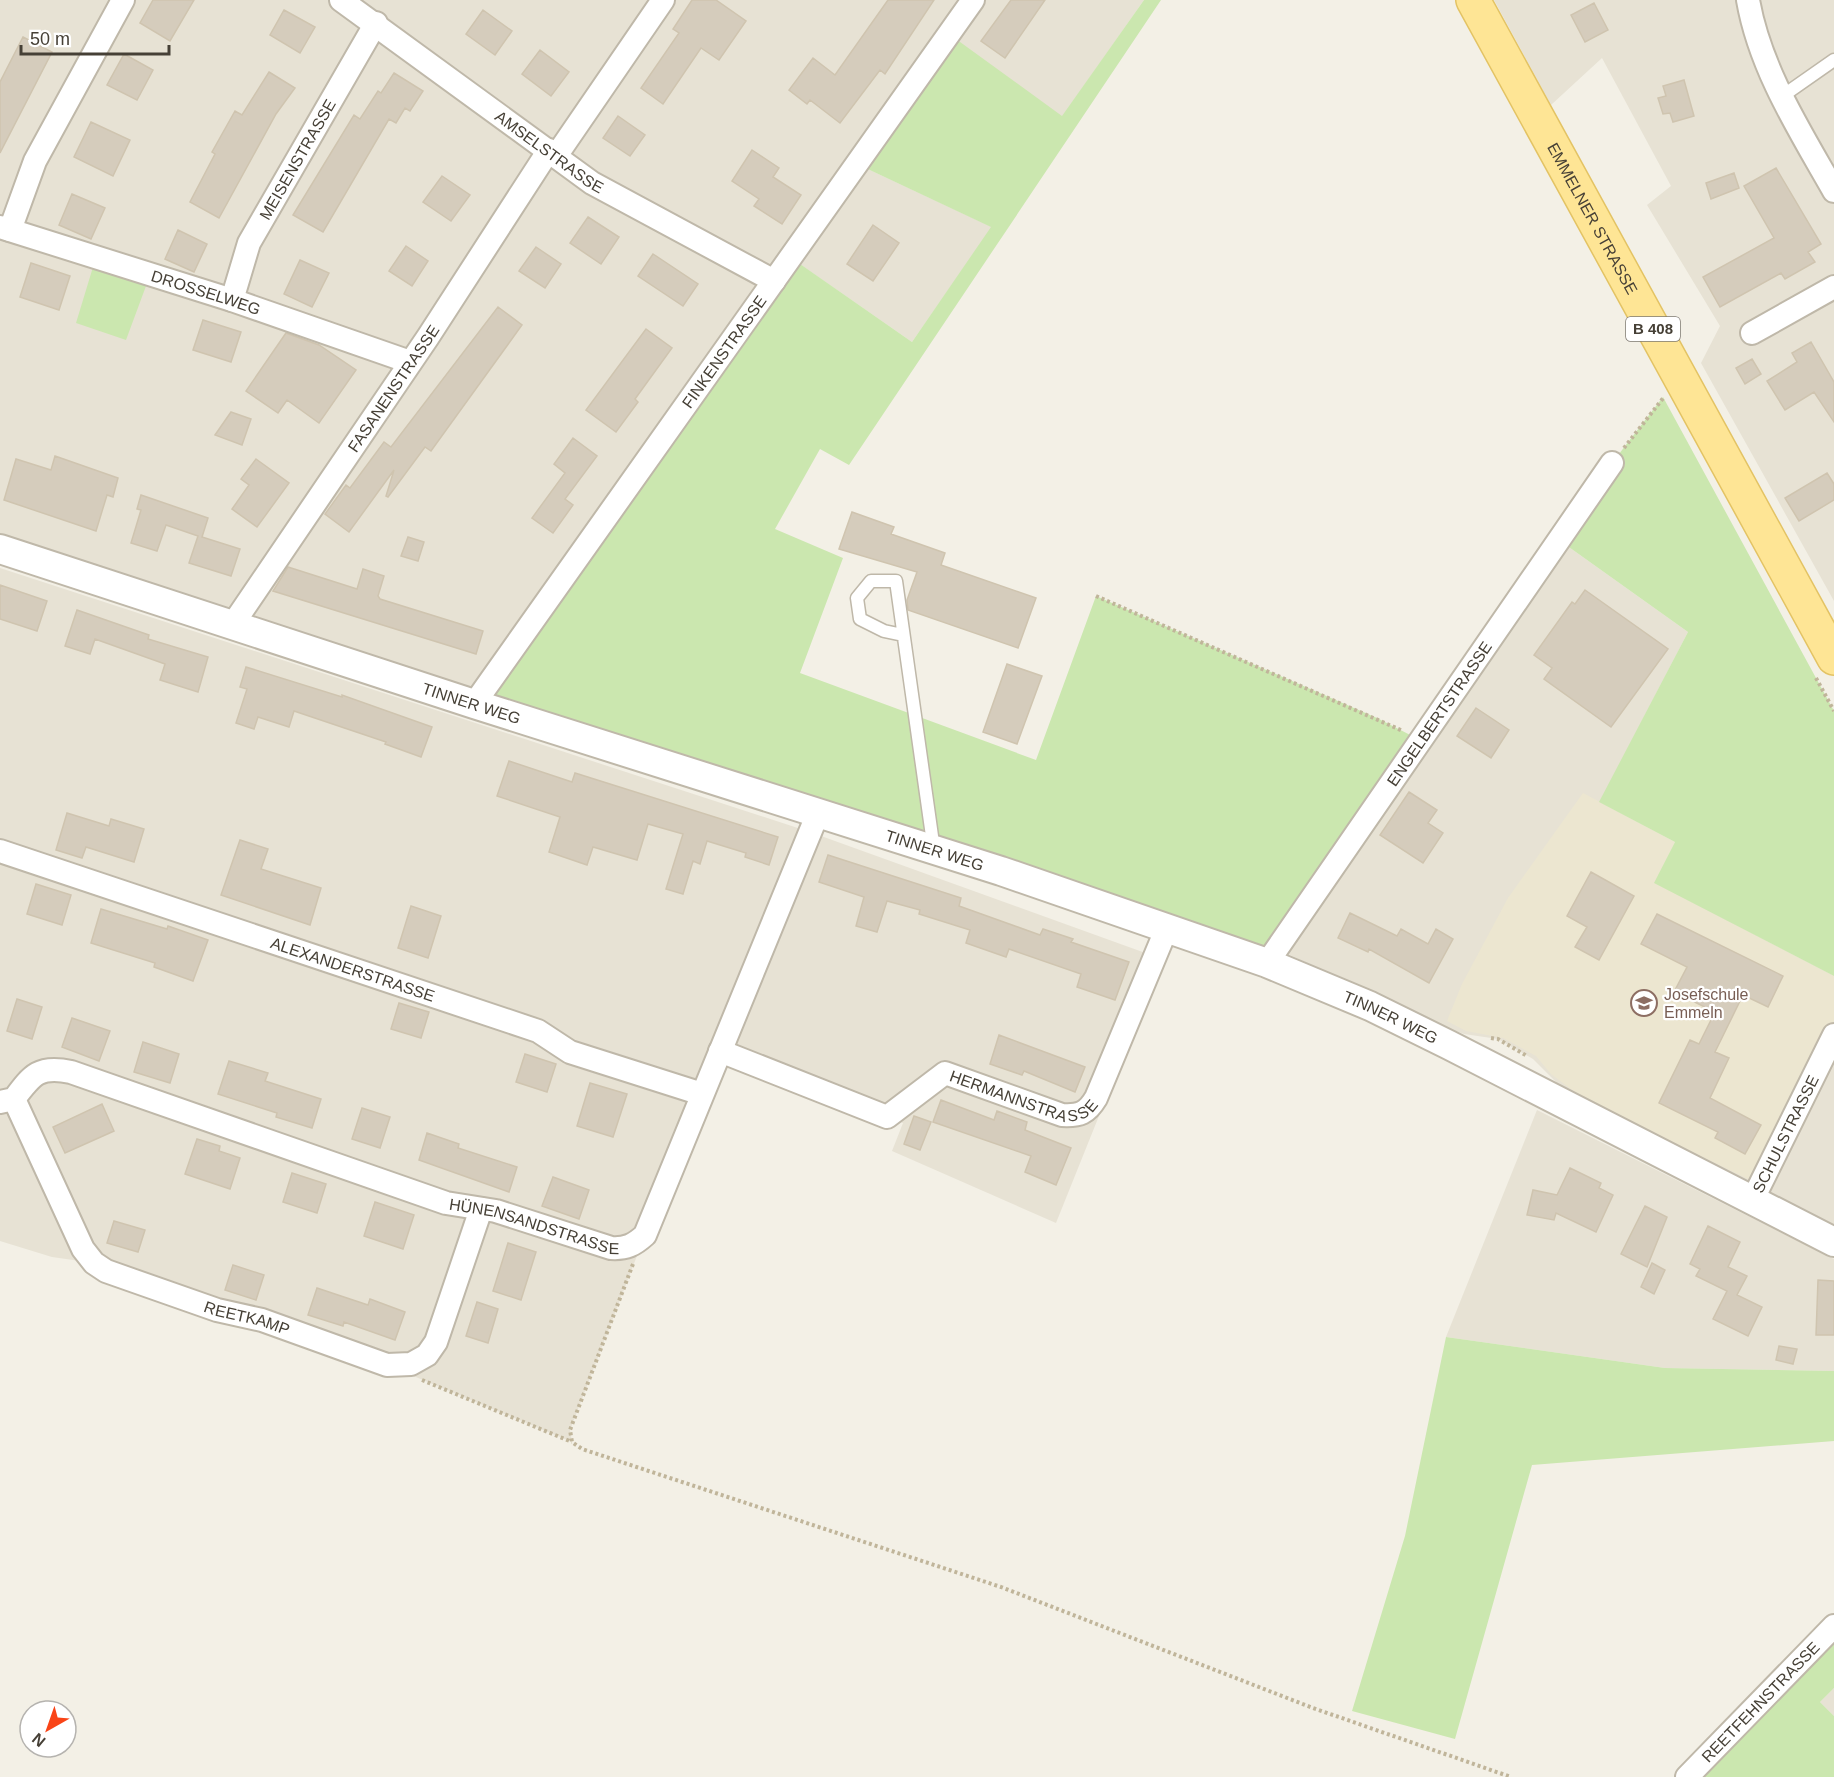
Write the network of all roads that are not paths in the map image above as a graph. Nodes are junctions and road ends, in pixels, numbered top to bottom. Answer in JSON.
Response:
{"nodes":[{"id":1,"x":123,"y":0,"type":"edge"},
{"id":2,"x":341,"y":0,"type":"edge"},
{"id":3,"x":663,"y":0,"type":"edge"},
{"id":4,"x":973,"y":0,"type":"edge"},
{"id":5,"x":1473,"y":0,"type":"edge"},
{"id":6,"x":1748,"y":0,"type":"edge"},
{"id":7,"x":376,"y":23,"type":"junction"},
{"id":8,"x":1834,"y":60,"type":"edge"},
{"id":9,"x":1781,"y":97,"type":"junction"},
{"id":10,"x":553,"y":153,"type":"junction"},
{"id":11,"x":1834,"y":191,"type":"edge"},
{"id":12,"x":5,"y":229,"type":"edge"},
{"id":13,"x":774,"y":281,"type":"junction"},
{"id":14,"x":1834,"y":287,"type":"edge"},
{"id":15,"x":232,"y":300,"type":"junction"},
{"id":16,"x":1752,"y":333,"type":"dead end"},
{"id":17,"x":410,"y":362,"type":"junction"},
{"id":18,"x":1612,"y":463,"type":"road end"},
{"id":19,"x":0,"y":549,"type":"edge"},
{"id":20,"x":233,"y":624,"type":"junction"},
{"id":21,"x":903,"y":634,"type":"junction"},
{"id":22,"x":1834,"y":658,"type":"edge"},
{"id":23,"x":474,"y":704,"type":"junction"},
{"id":24,"x":818,"y":813,"type":"junction"},
{"id":25,"x":928,"y":848,"type":"junction"},
{"id":26,"x":0,"y":851,"type":"edge"},
{"id":27,"x":1166,"y":930,"type":"junction"},
{"id":28,"x":1267,"y":963,"type":"junction"},
{"id":29,"x":1834,"y":1035,"type":"edge"},
{"id":30,"x":720,"y":1051,"type":"junction"},
{"id":31,"x":702,"y":1094,"type":"junction"},
{"id":32,"x":7,"y":1101,"type":"edge"},
{"id":33,"x":1752,"y":1201,"type":"junction"},
{"id":34,"x":481,"y":1209,"type":"junction"},
{"id":35,"x":1834,"y":1242,"type":"edge"},
{"id":36,"x":1834,"y":1626,"type":"edge"},
{"id":37,"x":1687,"y":1777,"type":"edge"}],
"edges":[{"from":1,"to":12,"type":"street"},
{"from":2,"to":7,"type":"street","name":"AMSELSTRASSE"},
{"from":3,"to":10,"type":"street","name":"FASANENSTRASSE"},
{"from":4,"to":13,"type":"street","name":"FINKENSTRASSE"},
{"from":5,"to":22,"type":"main road","name":"EMMELNER STRASSE","number":"B 408"},
{"from":6,"to":9,"type":"street"},
{"from":7,"to":10,"type":"street","name":"AMSELSTRASSE"},
{"from":7,"to":15,"type":"street","name":"MEISENSTRASSE"},
{"from":8,"to":9,"type":"lane"},
{"from":9,"to":11,"type":"street"},
{"from":10,"to":13,"type":"street","name":"AMSELSTRASSE"},
{"from":10,"to":17,"type":"street","name":"FASANENSTRASSE"},
{"from":12,"to":15,"type":"street","name":"DROSSELWEG"},
{"from":13,"to":23,"type":"street","name":"FINKENSTRASSE"},
{"from":14,"to":16,"type":"street"},
{"from":15,"to":17,"type":"street","name":"DROSSELWEG"},
{"from":17,"to":20,"type":"street","name":"FASANENSTRASSE"},
{"from":18,"to":28,"type":"street","name":"ENGELBERTSTRASSE"},
{"from":19,"to":20,"type":"street","name":"TINNER WEG"},
{"from":20,"to":23,"type":"street","name":"TINNER WEG"},
{"from":21,"to":21,"type":"lane"},
{"from":21,"to":25,"type":"lane"},
{"from":23,"to":24,"type":"street","name":"TINNER WEG"},
{"from":24,"to":25,"type":"street","name":"TINNER WEG"},
{"from":24,"to":30,"type":"street","name":"HÜNENSANDSTRASSE"},
{"from":25,"to":27,"type":"street","name":"TINNER WEG"},
{"from":26,"to":31,"type":"street","name":"ALEXANDERSTRASSE"},
{"from":27,"to":28,"type":"street","name":"TINNER WEG"},
{"from":27,"to":30,"type":"street","name":"HERMANNSTRASSE"},
{"from":28,"to":33,"type":"street","name":"TINNER WEG"},
{"from":29,"to":33,"type":"street","name":"SCHULSTRASSE"},
{"from":30,"to":31,"type":"street","name":"HÜNENSANDSTRASSE"},
{"from":31,"to":34,"type":"street","name":"HÜNENSANDSTRASSE"},
{"from":32,"to":34,"type":"street","name":"HÜNENSANDSTRASSE"},
{"from":32,"to":34,"type":"street","name":"REETKAMP"},
{"from":33,"to":35,"type":"street","name":"TINNER WEG"},
{"from":36,"to":37,"type":"street","name":"REETFEHNSTRASSE"}]}
